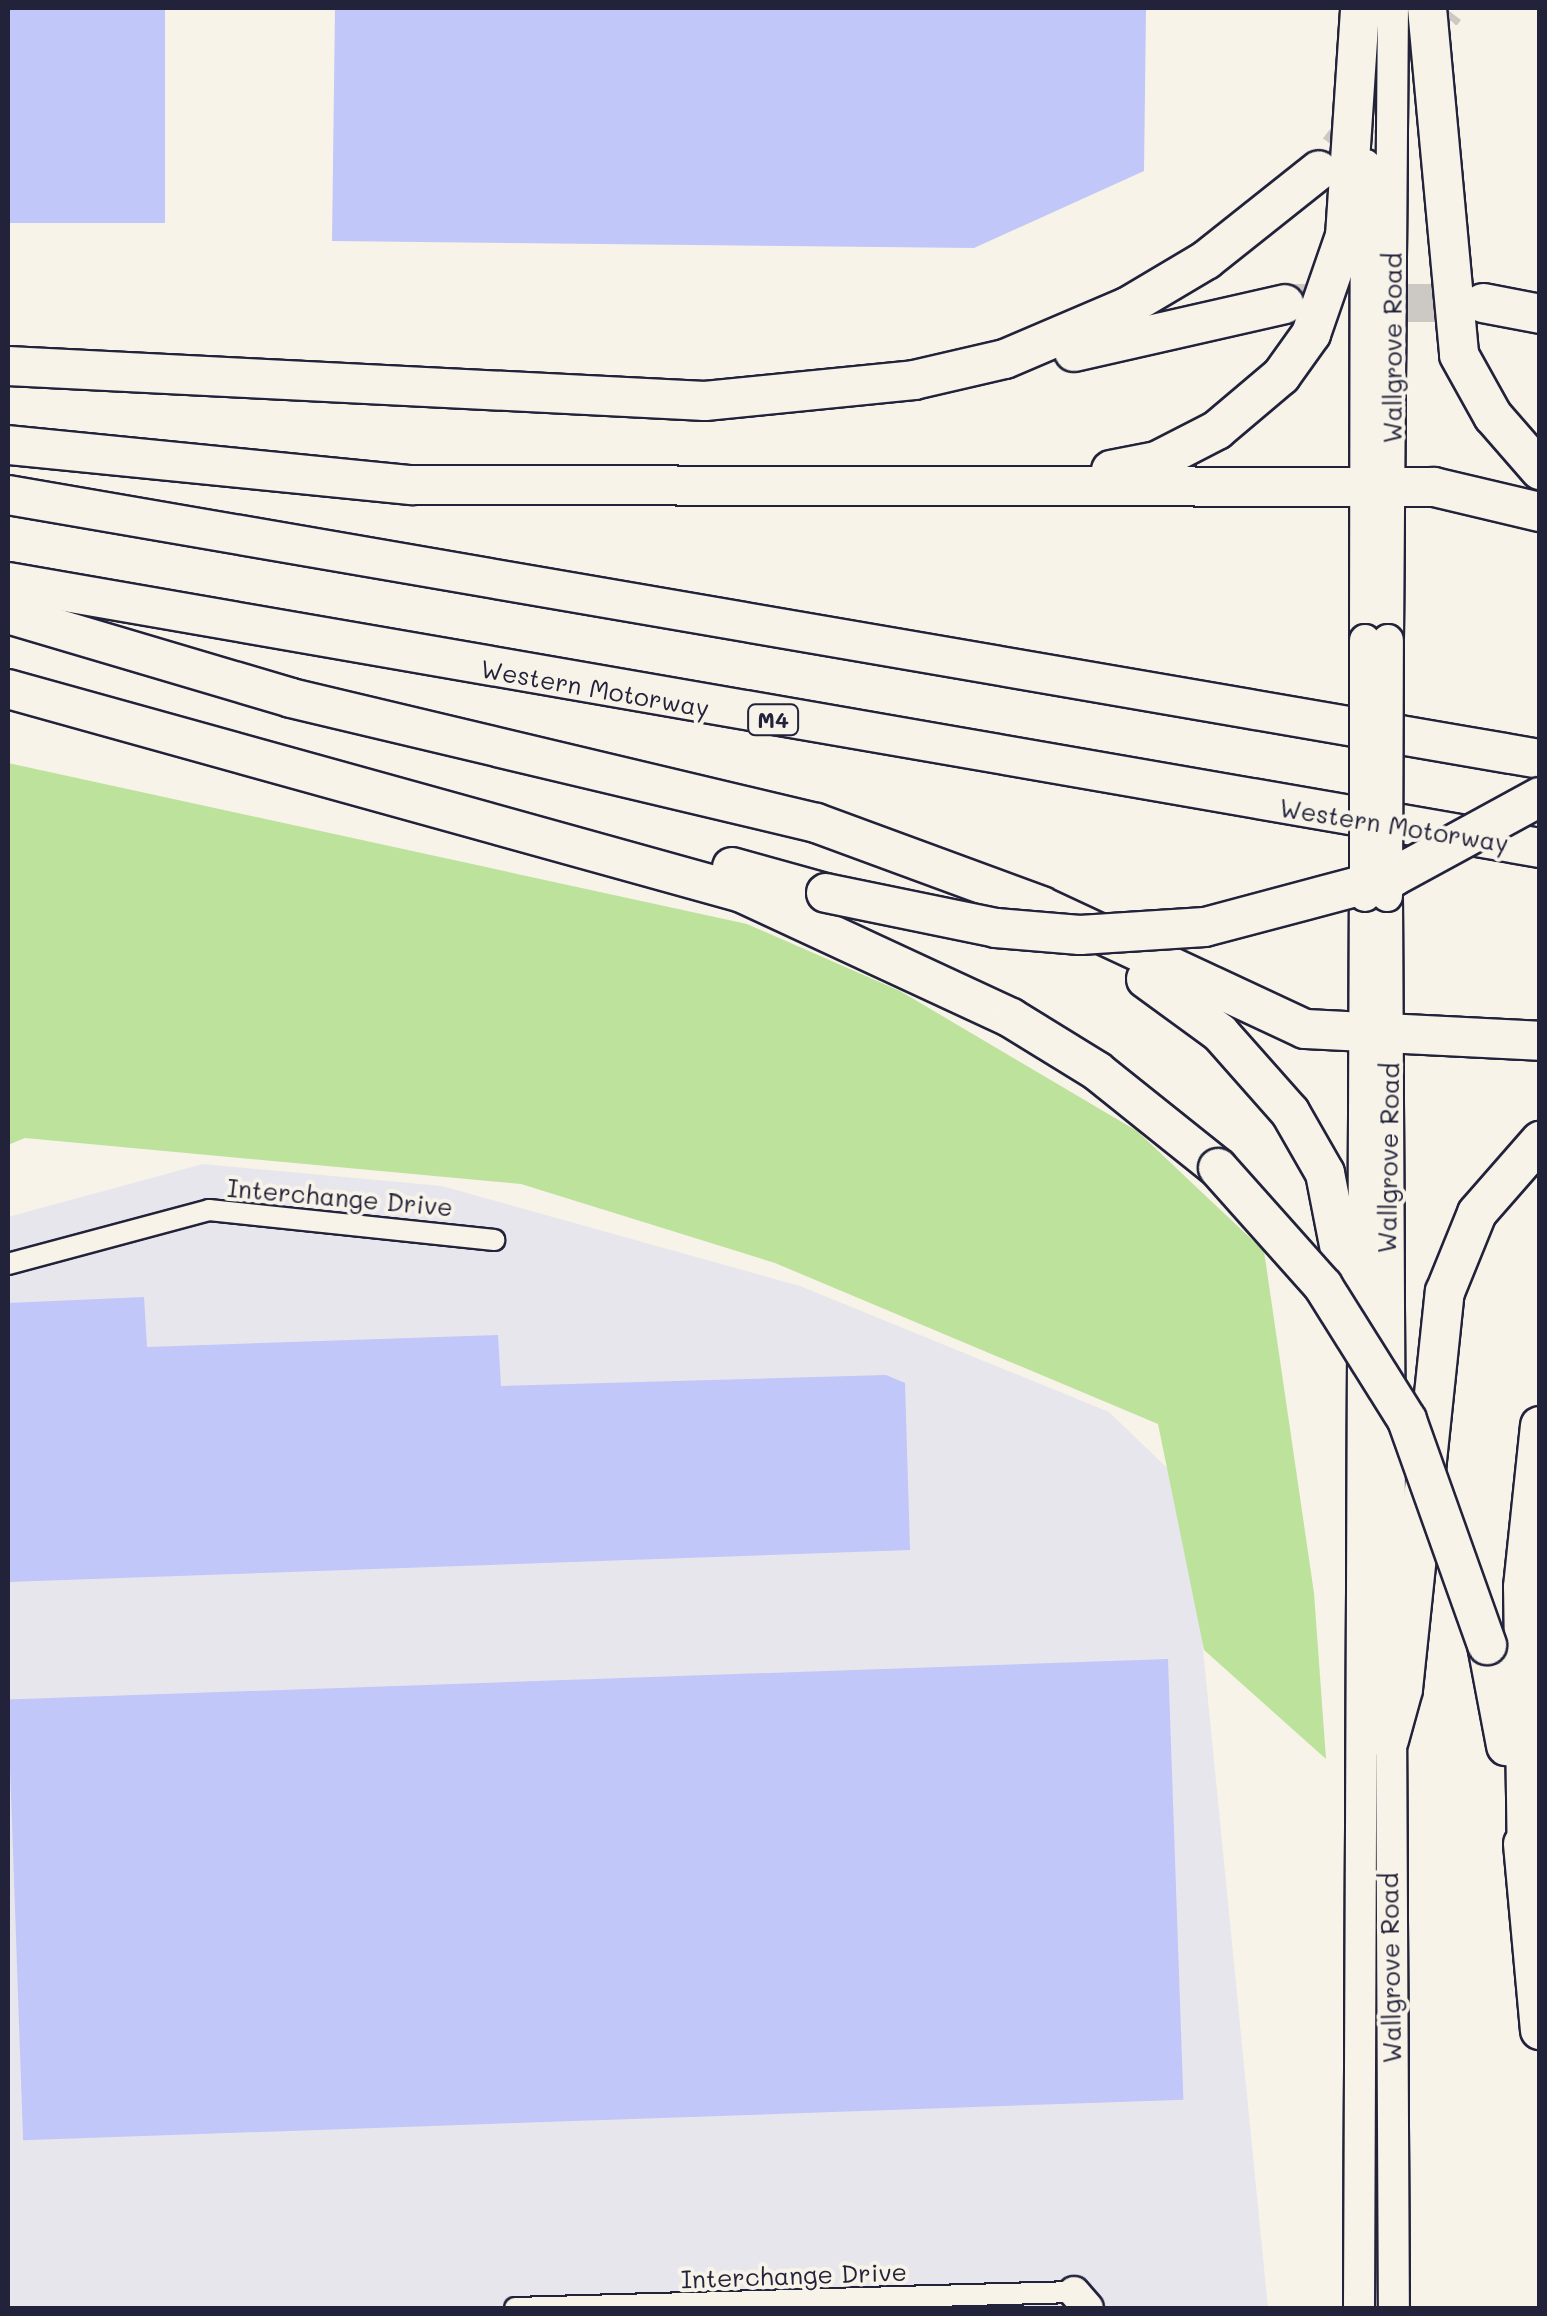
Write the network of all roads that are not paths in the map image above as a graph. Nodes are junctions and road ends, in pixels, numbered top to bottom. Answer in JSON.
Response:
{"nodes":[{"id":1,"x":1363,"y":8,"type":"edge"},
{"id":2,"x":1393,"y":8,"type":"edge"},
{"id":3,"x":1427,"y":8,"type":"edge"},
{"id":4,"x":1319,"y":170,"type":"tunnel mouth"},
{"id":5,"x":1483,"y":303,"type":"tunnel mouth"},
{"id":6,"x":1285,"y":304,"type":"tunnel mouth"},
{"id":7,"x":1540,"y":314,"type":"edge"},
{"id":8,"x":8,"y":366,"type":"edge"},
{"id":9,"x":754,"y":401,"type":"junction"},
{"id":10,"x":8,"y":446,"type":"edge"},
{"id":11,"x":1540,"y":470,"type":"edge"},
{"id":12,"x":1379,"y":486,"type":"junction"},
{"id":13,"x":1083,"y":487,"type":"junction"},
{"id":14,"x":8,"y":495,"type":"edge"},
{"id":15,"x":1540,"y":512,"type":"edge"},
{"id":16,"x":8,"y":582,"type":"edge"},
{"id":17,"x":8,"y":614,"type":"edge"},
{"id":18,"x":8,"y":667,"type":"edge"},
{"id":19,"x":8,"y":689,"type":"edge"},
{"id":20,"x":1540,"y":759,"type":"edge"},
{"id":21,"x":1540,"y":796,"type":"edge"},
{"id":22,"x":1540,"y":848,"type":"edge"},
{"id":23,"x":1021,"y":904,"type":"junction"},
{"id":24,"x":1377,"y":1039,"type":"junction"},
{"id":25,"x":1540,"y":1041,"type":"edge"},
{"id":26,"x":1540,"y":1141,"type":"edge"},
{"id":27,"x":494,"y":1240,"type":"dead end"},
{"id":28,"x":8,"y":1264,"type":"edge"},
{"id":29,"x":1363,"y":1296,"type":"junction"},
{"id":30,"x":1540,"y":1426,"type":"edge"},
{"id":31,"x":1389,"y":1740,"type":"junction"},
{"id":32,"x":1527,"y":1869,"type":"junction"},
{"id":33,"x":1540,"y":2030,"type":"edge"},
{"id":34,"x":1082,"y":2300,"type":"edge"},
{"id":35,"x":515,"y":2308,"type":"edge"},
{"id":36,"x":1359,"y":2308,"type":"edge"},
{"id":37,"x":1394,"y":2308,"type":"edge"}],
"edges":[{"from":1,"to":12,"type":"main road","name":"Wallgrove Road"},
{"from":1,"to":13,"type":"highway"},
{"from":2,"to":12,"type":"main road","name":"Wallgrove Road"},
{"from":3,"to":11,"type":"highway"},
{"from":4,"to":9,"type":"highway"},
{"from":5,"to":7,"type":"highway"},
{"from":6,"to":9,"type":"highway"},
{"from":8,"to":9,"type":"highway"},
{"from":10,"to":13,"type":"highway"},
{"from":12,"to":13,"type":"highway"},
{"from":12,"to":15,"type":"highway"},
{"from":12,"to":24,"type":"main road","name":"Wallgrove Road","bridge":true},
{"from":14,"to":20,"type":"highway"},
{"from":16,"to":22,"type":"highway","name":"Western Motorway","number":"M4"},
{"from":17,"to":23,"type":"highway"},
{"from":18,"to":21,"type":"highway","bridge":true},
{"from":19,"to":32,"type":"highway","bridge":true},
{"from":23,"to":24,"type":"highway"},
{"from":23,"to":29,"type":"highway"},
{"from":24,"to":25,"type":"highway"},
{"from":24,"to":29,"type":"main road","name":"Wallgrove Road"},
{"from":24,"to":31,"type":"main road","name":"Wallgrove Road"},
{"from":26,"to":31,"type":"highway"},
{"from":27,"to":28,"type":"street","name":"Interchange Drive"},
{"from":29,"to":36,"type":"main road","name":"Wallgrove Road"},
{"from":30,"to":32,"type":"highway"},
{"from":31,"to":37,"type":"main road","name":"Wallgrove Road"},
{"from":32,"to":33,"type":"highway"},
{"from":34,"to":35,"type":"street","name":"Interchange Drive"}]}
